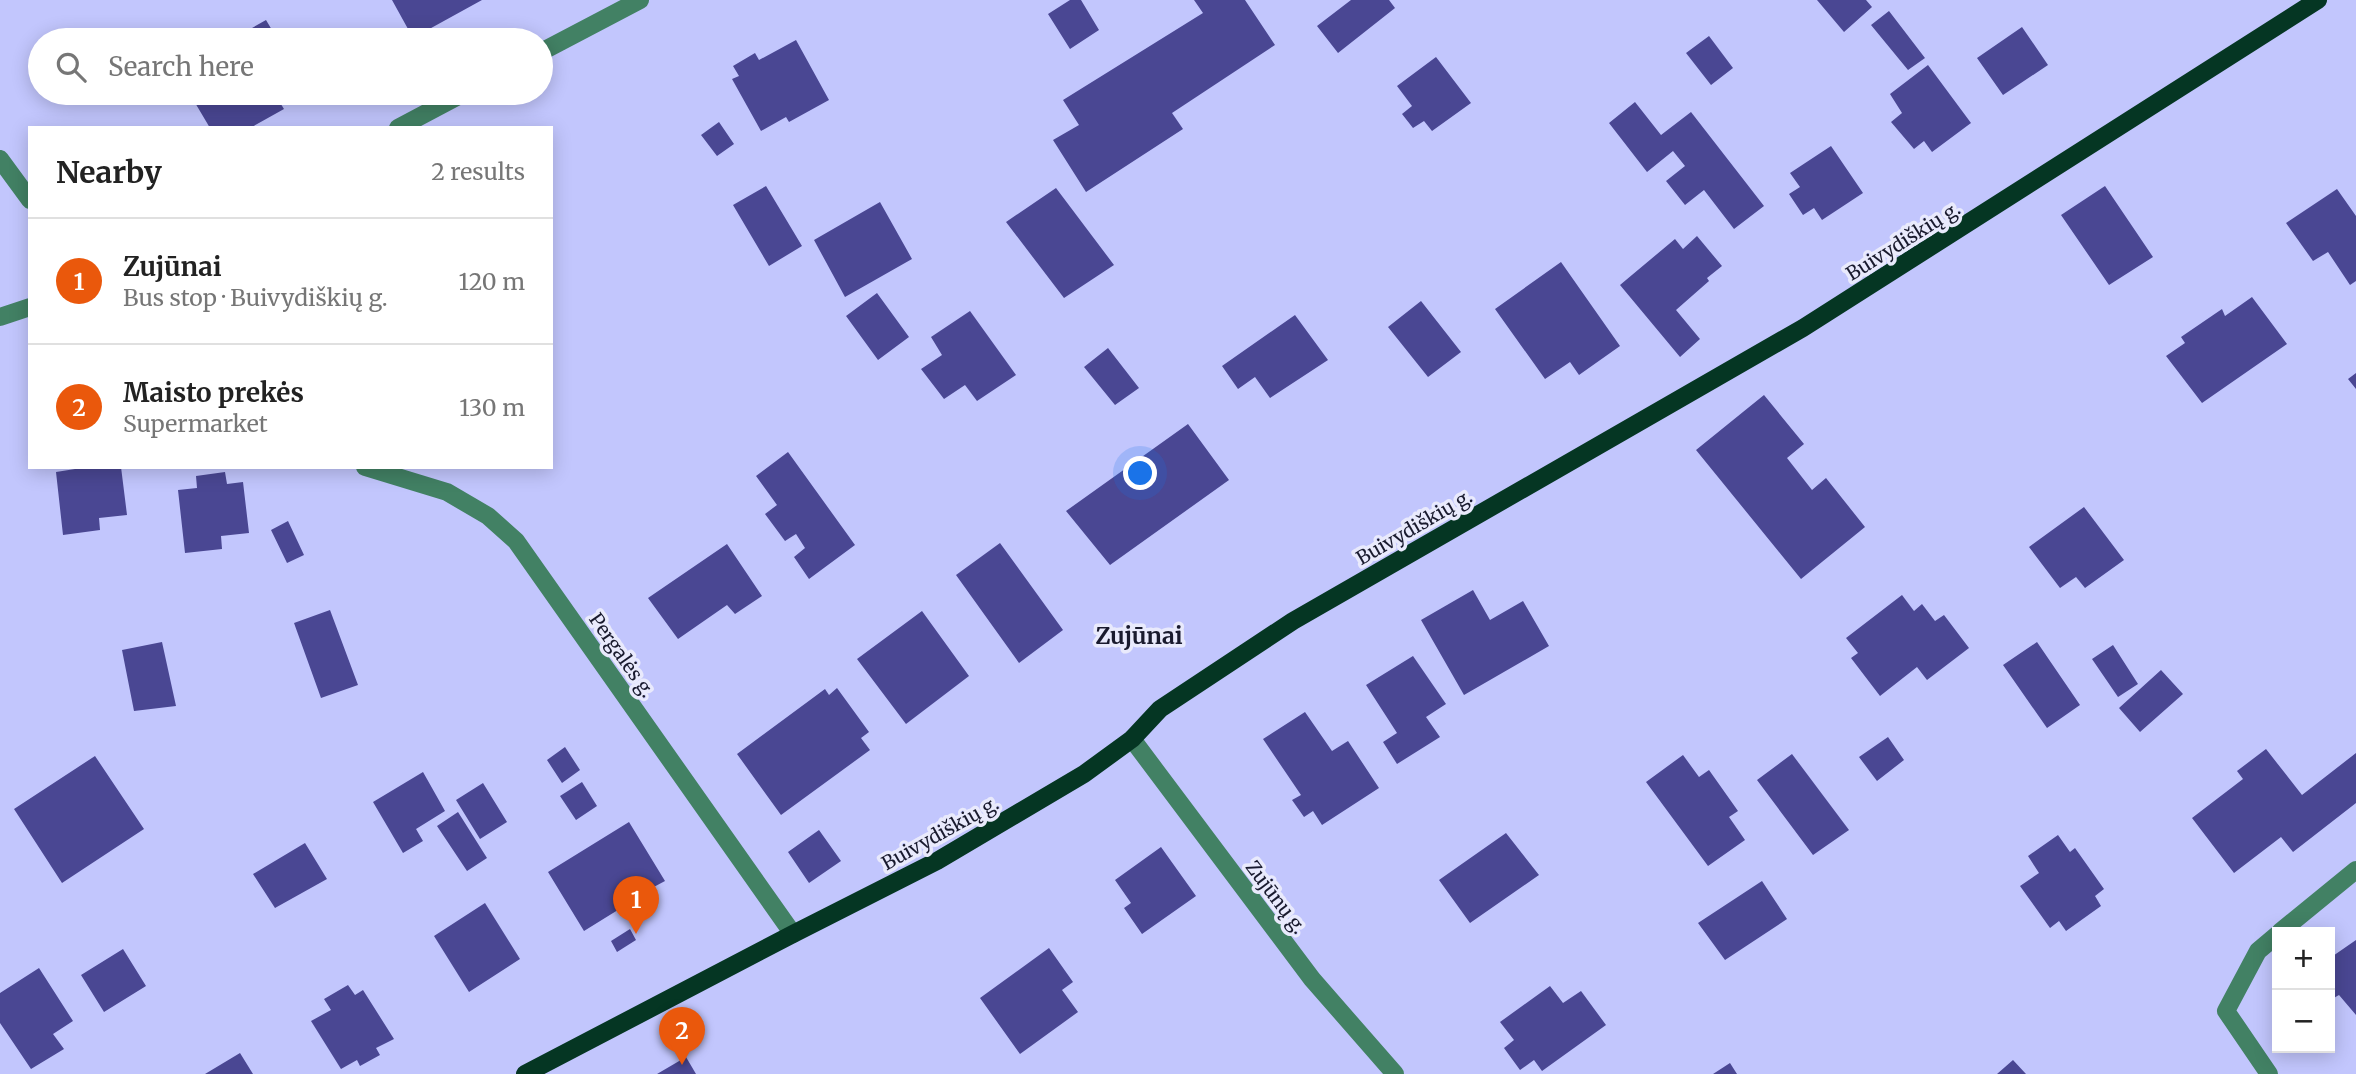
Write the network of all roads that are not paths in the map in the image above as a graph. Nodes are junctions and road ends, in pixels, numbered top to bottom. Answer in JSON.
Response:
{"nodes":[{"id":1,"x":640,"y":0,"type":"edge"},
{"id":2,"x":2318,"y":0,"type":"edge"},
{"id":3,"x":553,"y":46,"type":"edge"},
{"id":4,"x":441,"y":105,"type":"edge"},
{"id":5,"x":402,"y":126,"type":"edge"},
{"id":6,"x":0,"y":159,"type":"edge"},
{"id":7,"x":28,"y":197,"type":"edge"},
{"id":8,"x":28,"y":308,"type":"edge"},
{"id":9,"x":0,"y":317,"type":"edge"},
{"id":10,"x":372,"y":469,"type":"edge"},
{"id":11,"x":1132,"y":739,"type":"junction"},
{"id":12,"x":2356,"y":870,"type":"edge"},
{"id":13,"x":2287,"y":927,"type":"edge"},
{"id":14,"x":793,"y":934,"type":"junction"},
{"id":15,"x":2272,"y":940,"type":"edge"},
{"id":16,"x":526,"y":1074,"type":"edge"},
{"id":17,"x":1395,"y":1074,"type":"edge"},
{"id":18,"x":2269,"y":1074,"type":"edge"}],
"edges":[{"from":1,"to":3,"type":"street"},
{"from":2,"to":11,"type":"main road","name":"Buivydiškių g."},
{"from":4,"to":5,"type":"street"},
{"from":6,"to":7,"type":"street"},
{"from":8,"to":9,"type":"street"},
{"from":10,"to":14,"type":"street","name":"Pergalės g."},
{"from":11,"to":14,"type":"main road","name":"Buivydiškių g."},
{"from":11,"to":17,"type":"street","name":"Zujūnų g."},
{"from":12,"to":13,"type":"street"},
{"from":14,"to":16,"type":"main road","name":"Buivydiškių g."},
{"from":15,"to":18,"type":"street"}]}
